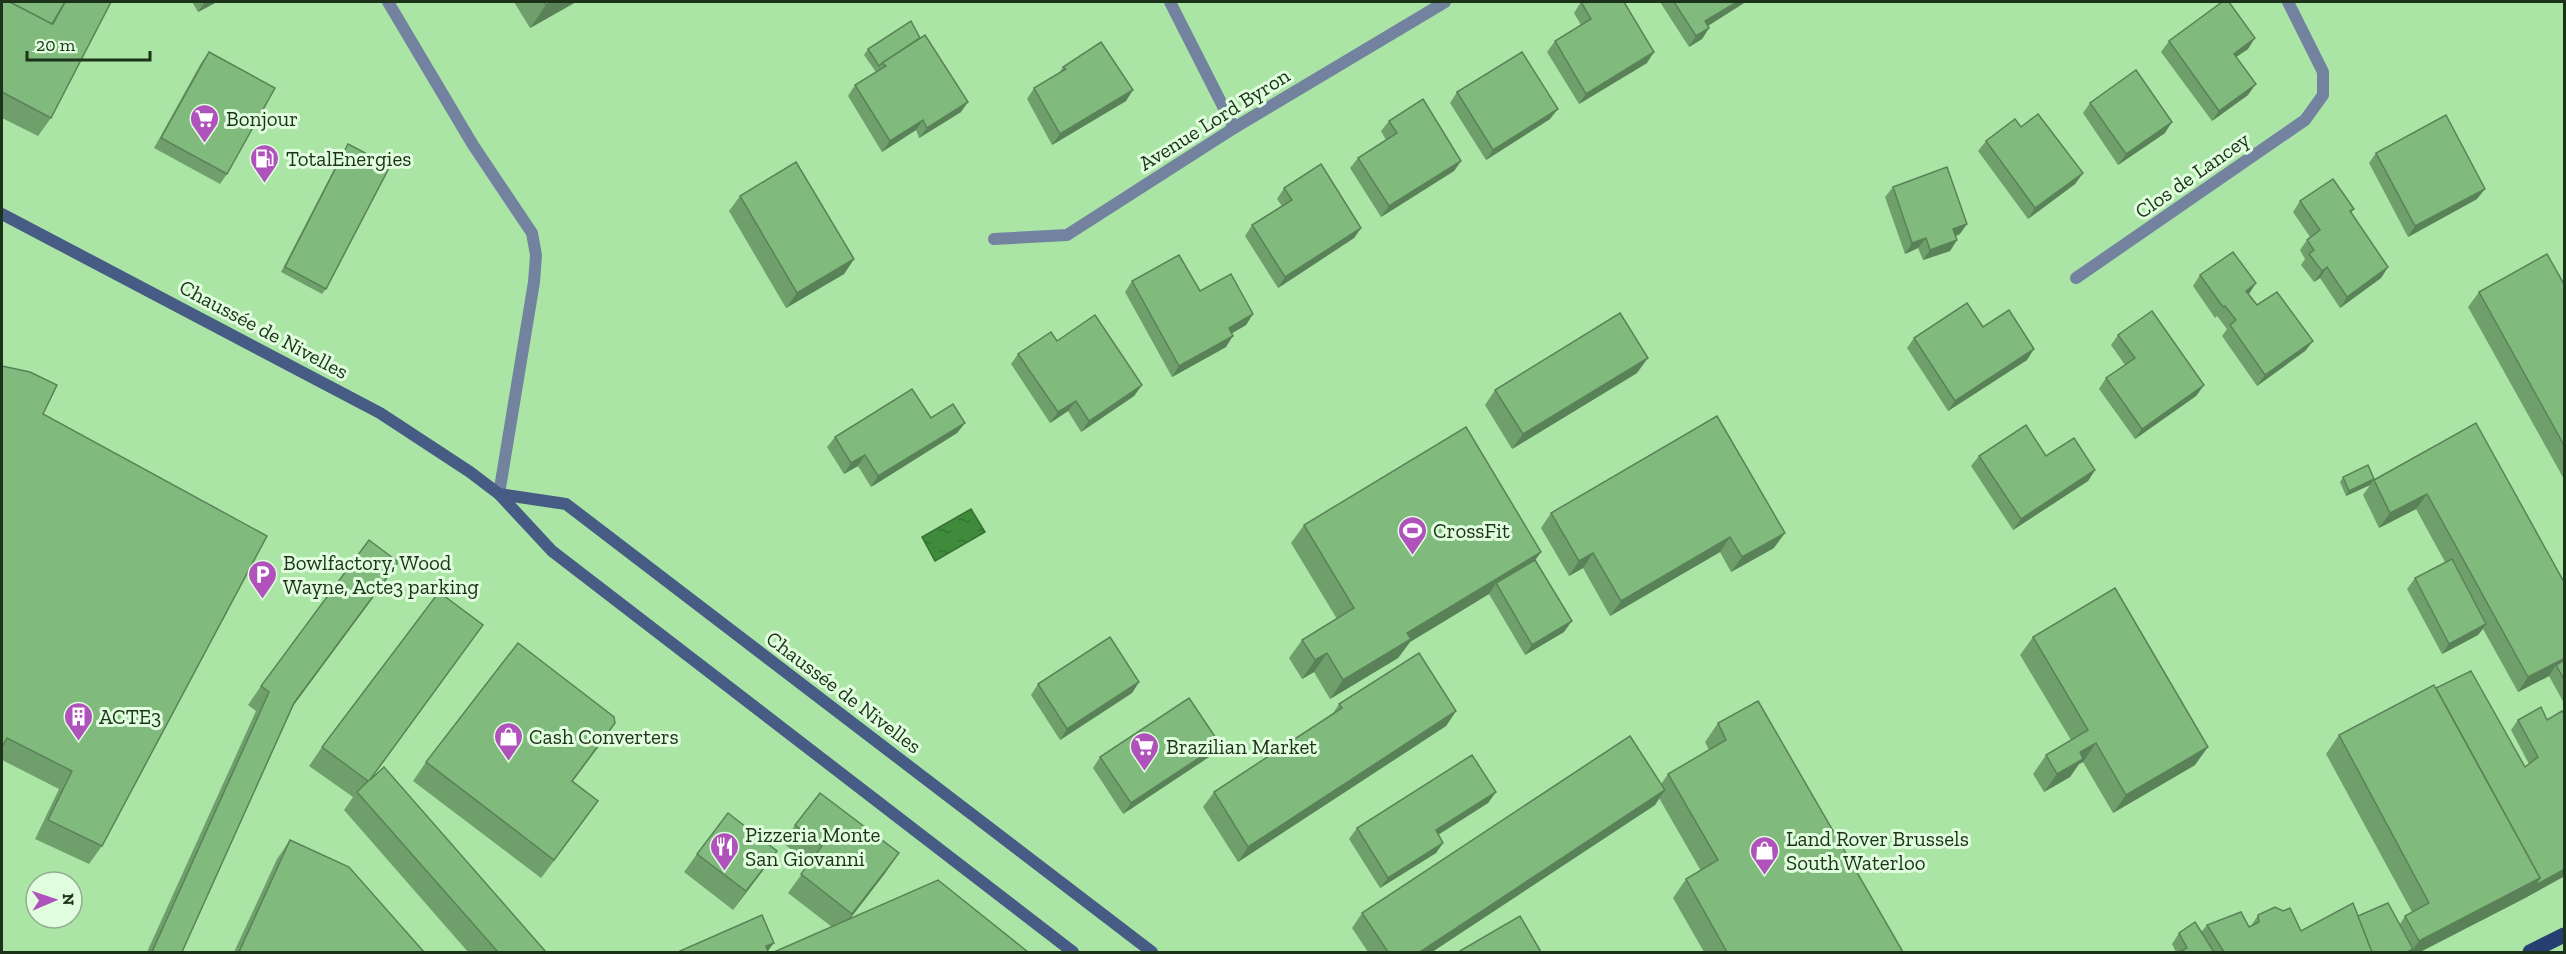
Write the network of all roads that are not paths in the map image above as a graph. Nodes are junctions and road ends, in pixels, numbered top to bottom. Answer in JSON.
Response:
{"nodes":[{"id":1,"x":388,"y":2,"type":"edge"},
{"id":2,"x":1170,"y":2,"type":"edge"},
{"id":3,"x":1445,"y":2,"type":"edge"},
{"id":4,"x":2288,"y":2,"type":"edge"},
{"id":5,"x":1234,"y":128,"type":"junction"},
{"id":6,"x":2,"y":214,"type":"edge"},
{"id":7,"x":994,"y":239,"type":"dead end"},
{"id":8,"x":2076,"y":278,"type":"dead end"},
{"id":9,"x":499,"y":494,"type":"junction"},
{"id":10,"x":2565,"y":935,"type":"edge"},
{"id":11,"x":1073,"y":952,"type":"edge"},
{"id":12,"x":1152,"y":952,"type":"edge"},
{"id":13,"x":2530,"y":952,"type":"edge"}],
"edges":[{"from":1,"to":9,"type":"street"},
{"from":2,"to":5,"type":"street"},
{"from":3,"to":5,"type":"street","name":"Avenue Lord Byron"},
{"from":4,"to":8,"type":"street","name":"Clos de Lancey"},
{"from":5,"to":7,"type":"street","name":"Avenue Lord Byron"},
{"from":6,"to":9,"type":"main road","name":"Chaussée de Nivelles"},
{"from":9,"to":11,"type":"main road","name":"Chaussée de Nivelles"},
{"from":9,"to":12,"type":"main road","name":"Chaussée de Nivelles"},
{"from":10,"to":13,"type":"main road"}]}
